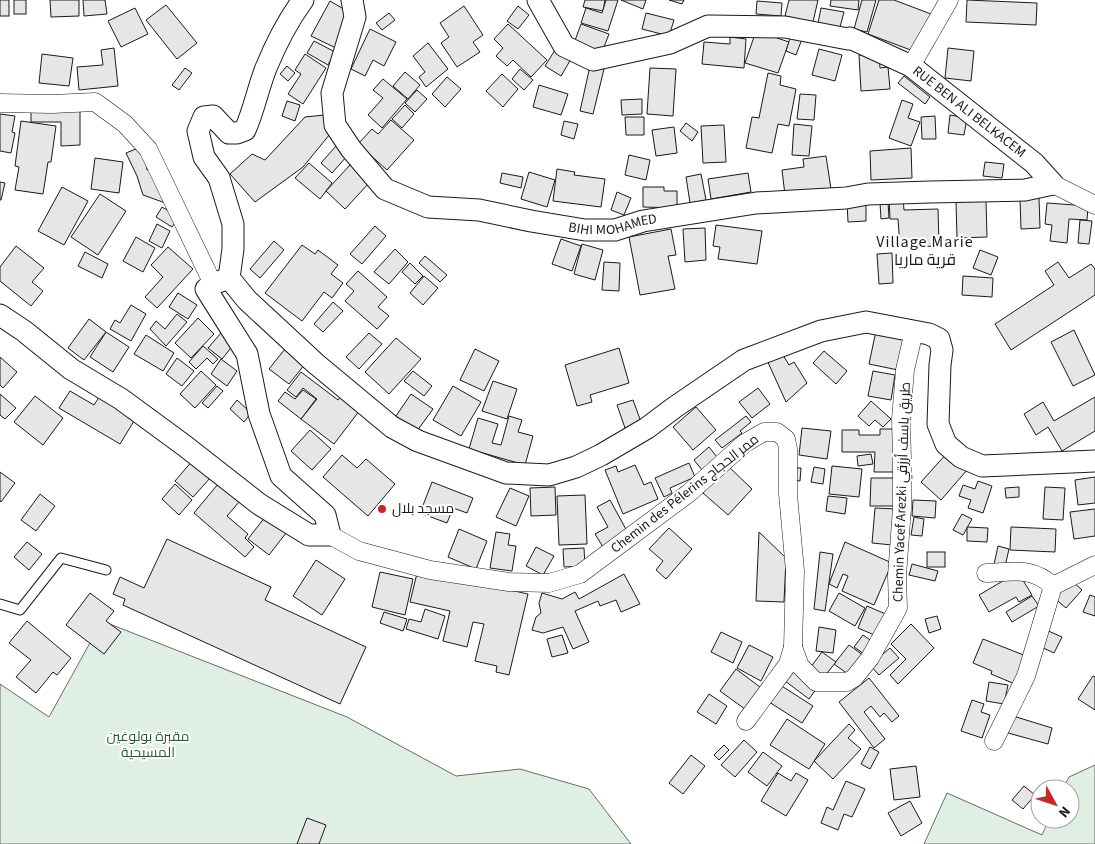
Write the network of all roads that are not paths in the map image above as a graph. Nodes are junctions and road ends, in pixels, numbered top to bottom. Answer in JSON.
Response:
{"nodes":[{"id":1,"x":303,"y":0,"type":"edge"},
{"id":2,"x":352,"y":0,"type":"edge"},
{"id":3,"x":949,"y":0,"type":"edge"},
{"id":4,"x":543,"y":9,"type":"edge"},
{"id":5,"x":912,"y":66,"type":"junction"},
{"id":6,"x":0,"y":103,"type":"edge"},
{"id":7,"x":1052,"y":184,"type":"junction"},
{"id":8,"x":1095,"y":205,"type":"edge"},
{"id":9,"x":221,"y":281,"type":"junction"},
{"id":10,"x":0,"y":315,"type":"edge"},
{"id":11,"x":914,"y":331,"type":"junction"},
{"id":12,"x":1095,"y":461,"type":"edge"},
{"id":13,"x":330,"y":535,"type":"junction"},
{"id":14,"x":1095,"y":565,"type":"edge"},
{"id":15,"x":106,"y":570,"type":"dead end"},
{"id":16,"x":986,"y":573,"type":"dead end"},
{"id":17,"x":1053,"y":586,"type":"junction"},
{"id":18,"x":0,"y":604,"type":"edge"},
{"id":19,"x":793,"y":647,"type":"junction"},
{"id":20,"x":746,"y":721,"type":"dead end"},
{"id":21,"x":994,"y":741,"type":"dead end"}],
"edges":[{"from":1,"to":9,"type":"street"},
{"from":2,"to":7,"type":"street","name":"BIHI MOHAMED"},
{"from":3,"to":5,"type":"street"},
{"from":4,"to":5,"type":"street","name":"RUE BEN ALI BELKACEM"},
{"from":5,"to":7,"type":"street","name":"RUE BEN ALI BELKACEM"},
{"from":6,"to":9,"type":"street"},
{"from":7,"to":8,"type":"street"},
{"from":9,"to":11,"type":"street"},
{"from":9,"to":13,"type":"street"},
{"from":10,"to":13,"type":"street"},
{"from":11,"to":12,"type":"street"},
{"from":11,"to":19,"type":"street","name":"Chemin Yacef Arezki طريق ياسف أرزقي"},
{"from":13,"to":19,"type":"street","name":"Chemin des Pélerins ممر الحجاج"},
{"from":14,"to":17,"type":"street"},
{"from":15,"to":18,"type":"lane"},
{"from":16,"to":17,"type":"street"},
{"from":17,"to":21,"type":"street"},
{"from":19,"to":20,"type":"street","name":"Chemin des Pélerins ممر الحجاج"}]}
